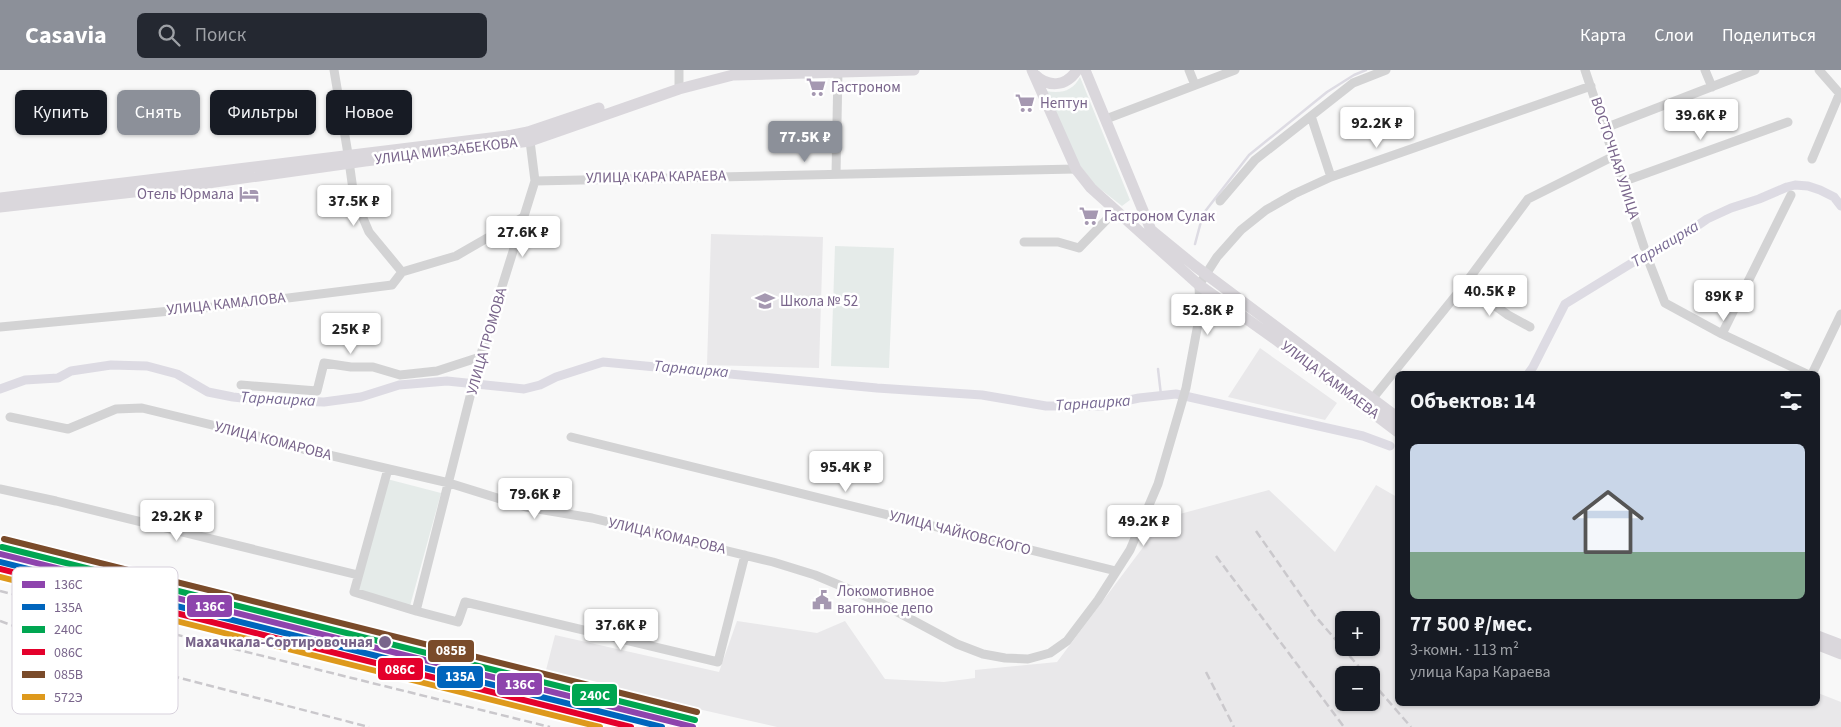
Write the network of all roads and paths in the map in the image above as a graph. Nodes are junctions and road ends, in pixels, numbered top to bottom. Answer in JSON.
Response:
{"nodes":[{"id":1,"x":334,"y":70,"type":"edge"},
{"id":2,"x":720,"y":70,"type":"edge"},
{"id":3,"x":914,"y":70,"type":"edge"},
{"id":4,"x":1077,"y":70,"type":"edge"},
{"id":5,"x":1085,"y":70,"type":"edge"},
{"id":6,"x":1189,"y":70,"type":"edge"},
{"id":7,"x":1234,"y":70,"type":"edge"},
{"id":8,"x":1386,"y":70,"type":"edge"},
{"id":9,"x":1585,"y":70,"type":"edge"},
{"id":10,"x":1705,"y":70,"type":"edge"},
{"id":11,"x":1755,"y":70,"type":"edge"},
{"id":12,"x":1819,"y":70,"type":"edge"},
{"id":13,"x":838,"y":71,"type":"edge"},
{"id":14,"x":1032,"y":71,"type":"edge"},
{"id":15,"x":679,"y":80,"type":"edge"},
{"id":16,"x":1195,"y":84,"type":"junction"},
{"id":17,"x":1591,"y":86,"type":"junction"},
{"id":18,"x":1712,"y":87,"type":"junction"},
{"id":19,"x":1840,"y":95,"type":"edge"},
{"id":20,"x":1311,"y":116,"type":"junction"},
{"id":21,"x":1106,"y":119,"type":"junction"},
{"id":22,"x":1788,"y":122,"type":"dead end"},
{"id":23,"x":1605,"y":128,"type":"junction"},
{"id":24,"x":530,"y":141,"type":"junction"},
{"id":25,"x":1614,"y":156,"type":"junction"},
{"id":26,"x":349,"y":159,"type":"junction"},
{"id":27,"x":1812,"y":159,"type":"dead end"},
{"id":28,"x":1076,"y":168,"type":"junction"},
{"id":29,"x":836,"y":174,"type":"junction"},
{"id":30,"x":1331,"y":177,"type":"junction"},
{"id":31,"x":535,"y":181,"type":"junction"},
{"id":32,"x":1622,"y":182,"type":"junction"},
{"id":33,"x":1791,"y":195,"type":"dead end"},
{"id":34,"x":0,"y":198,"type":"edge"},
{"id":35,"x":1220,"y":201,"type":"dead end"},
{"id":36,"x":0,"y":207,"type":"edge"},
{"id":37,"x":1115,"y":211,"type":"junction"},
{"id":38,"x":522,"y":218,"type":"junction"},
{"id":39,"x":1148,"y":233,"type":"junction"},
{"id":40,"x":1024,"y":242,"type":"dead end"},
{"id":41,"x":1644,"y":247,"type":"dead end"},
{"id":42,"x":1649,"y":262,"type":"dead end"},
{"id":43,"x":402,"y":272,"type":"junction"},
{"id":44,"x":1206,"y":275,"type":"junction"},
{"id":45,"x":1465,"y":284,"type":"junction"},
{"id":46,"x":1199,"y":285,"type":"junction"},
{"id":47,"x":1841,"y":314,"type":"edge"},
{"id":48,"x":0,"y":327,"type":"edge"},
{"id":49,"x":1530,"y":327,"type":"dead end"},
{"id":50,"x":1722,"y":334,"type":"junction"},
{"id":51,"x":480,"y":357,"type":"junction"},
{"id":52,"x":1801,"y":371,"type":"edge"},
{"id":53,"x":1813,"y":371,"type":"edge"},
{"id":54,"x":241,"y":385,"type":"dead end"},
{"id":55,"x":1369,"y":402,"type":"junction"},
{"id":56,"x":1395,"y":416,"type":"edge"},
{"id":57,"x":10,"y":417,"type":"dead end"},
{"id":58,"x":1395,"y":429,"type":"edge"},
{"id":59,"x":571,"y":437,"type":"dead end"},
{"id":60,"x":388,"y":469,"type":"junction"},
{"id":61,"x":449,"y":483,"type":"junction"},
{"id":62,"x":0,"y":489,"type":"edge"},
{"id":63,"x":745,"y":555,"type":"junction"},
{"id":64,"x":1116,"y":571,"type":"junction"},
{"id":65,"x":358,"y":575,"type":"junction"},
{"id":66,"x":416,"y":611,"type":"junction"},
{"id":67,"x":1820,"y":637,"type":"edge"},
{"id":68,"x":1841,"y":645,"type":"edge"},
{"id":69,"x":1820,"y":647,"type":"edge"},
{"id":70,"x":1841,"y":654,"type":"edge"}],
"edges":[{"from":1,"to":26,"type":"street"},
{"from":2,"to":15,"type":"main road","name":"УЛИЦА МИРЗАБЕКОВА"},
{"from":3,"to":13,"type":"main road","name":"УЛИЦА МИРЗАБЕКОВА"},
{"from":4,"to":14,"type":"main road"},
{"from":5,"to":21,"type":"main road"},
{"from":6,"to":16,"type":"street"},
{"from":7,"to":16,"type":"street"},
{"from":8,"to":20,"type":"street"},
{"from":9,"to":17,"type":"street","name":"ВОСТОЧНАЯ УЛИЦА"},
{"from":10,"to":18,"type":"street"},
{"from":11,"to":18,"type":"street"},
{"from":12,"to":19,"type":"street"},
{"from":13,"to":15,"type":"main road","name":"УЛИЦА МИРЗАБЕКОВА"},
{"from":13,"to":29,"type":"street"},
{"from":14,"to":28,"type":"main road"},
{"from":15,"to":24,"type":"main road","name":"УЛИЦА МИРЗАБЕКОВА"},
{"from":15,"to":26,"type":"main road","name":"УЛИЦА МИРЗАБЕКОВА"},
{"from":16,"to":21,"type":"street"},
{"from":17,"to":23,"type":"street","name":"ВОСТОЧНАЯ УЛИЦА"},
{"from":17,"to":30,"type":"street"},
{"from":18,"to":23,"type":"street"},
{"from":19,"to":27,"type":"street"},
{"from":20,"to":30,"type":"street"},
{"from":20,"to":35,"type":"street"},
{"from":21,"to":39,"type":"main road"},
{"from":22,"to":32,"type":"street"},
{"from":23,"to":25,"type":"street","name":"ВОСТОЧНАЯ УЛИЦА"},
{"from":24,"to":26,"type":"main road","name":"УЛИЦА МИРЗАБЕКОВА"},
{"from":24,"to":31,"type":"street","name":"УЛИЦА ГРОМОВА"},
{"from":25,"to":32,"type":"street","name":"ВОСТОЧНАЯ УЛИЦА"},
{"from":25,"to":45,"type":"street"},
{"from":26,"to":34,"type":"main road","name":"УЛИЦА МИРЗАБЕКОВА"},
{"from":26,"to":36,"type":"main road","name":"УЛИЦА МИРЗАБЕКОВА"},
{"from":26,"to":43,"type":"street"},
{"from":28,"to":29,"type":"street","name":"УЛИЦА КАРА КАРАЕВА"},
{"from":28,"to":37,"type":"main road"},
{"from":29,"to":31,"type":"street","name":"УЛИЦА КАРА КАРАЕВА"},
{"from":30,"to":44,"type":"street"},
{"from":31,"to":38,"type":"street","name":"УЛИЦА ГРОМОВА"},
{"from":32,"to":41,"type":"street","name":"ВОСТОЧНАЯ УЛИЦА"},
{"from":33,"to":50,"type":"street"},
{"from":37,"to":39,"type":"main road"},
{"from":37,"to":40,"type":"street"},
{"from":38,"to":43,"type":"street","name":"УЛИЦА КАМАЛОВА"},
{"from":38,"to":51,"type":"street","name":"УЛИЦА ГРОМОВА"},
{"from":39,"to":44,"type":"main road","name":"УЛИЦА КАММАЕВА"},
{"from":39,"to":46,"type":"main road","name":"УЛИЦА КАММАЕВА"},
{"from":42,"to":50,"type":"street"},
{"from":43,"to":48,"type":"street","name":"УЛИЦА КАМАЛОВА"},
{"from":44,"to":46,"type":"street"},
{"from":44,"to":55,"type":"main road","name":"УЛИЦА КАММАЕВА"},
{"from":45,"to":49,"type":"street"},
{"from":45,"to":55,"type":"street"},
{"from":46,"to":55,"type":"main road","name":"УЛИЦА КАММАЕВА"},
{"from":46,"to":64,"type":"street"},
{"from":47,"to":53,"type":"street"},
{"from":50,"to":52,"type":"street"},
{"from":51,"to":54,"type":"street"},
{"from":51,"to":61,"type":"street","name":"УЛИЦА ГРОМОВА"},
{"from":55,"to":56,"type":"main road","name":"УЛИЦА КАММАЕВА"},
{"from":55,"to":58,"type":"main road","name":"УЛИЦА КАММАЕВА"},
{"from":57,"to":60,"type":"street","name":"УЛИЦА КОМАРОВА"},
{"from":59,"to":64,"type":"street","name":"УЛИЦА ЧАЙКОВСКОГО"},
{"from":60,"to":61,"type":"street","name":"УЛИЦА КОМАРОВА"},
{"from":60,"to":65,"type":"street"},
{"from":61,"to":63,"type":"street","name":"УЛИЦА КОМАРОВА"},
{"from":61,"to":66,"type":"street","name":"УЛИЦА ГРОМОВА"},
{"from":62,"to":65,"type":"street"},
{"from":63,"to":64,"type":"street","name":"УЛИЦА КОМАРОВА"},
{"from":63,"to":66,"type":"street"},
{"from":65,"to":66,"type":"street"},
{"from":67,"to":68,"type":"main road"},
{"from":69,"to":70,"type":"main road"}]}
